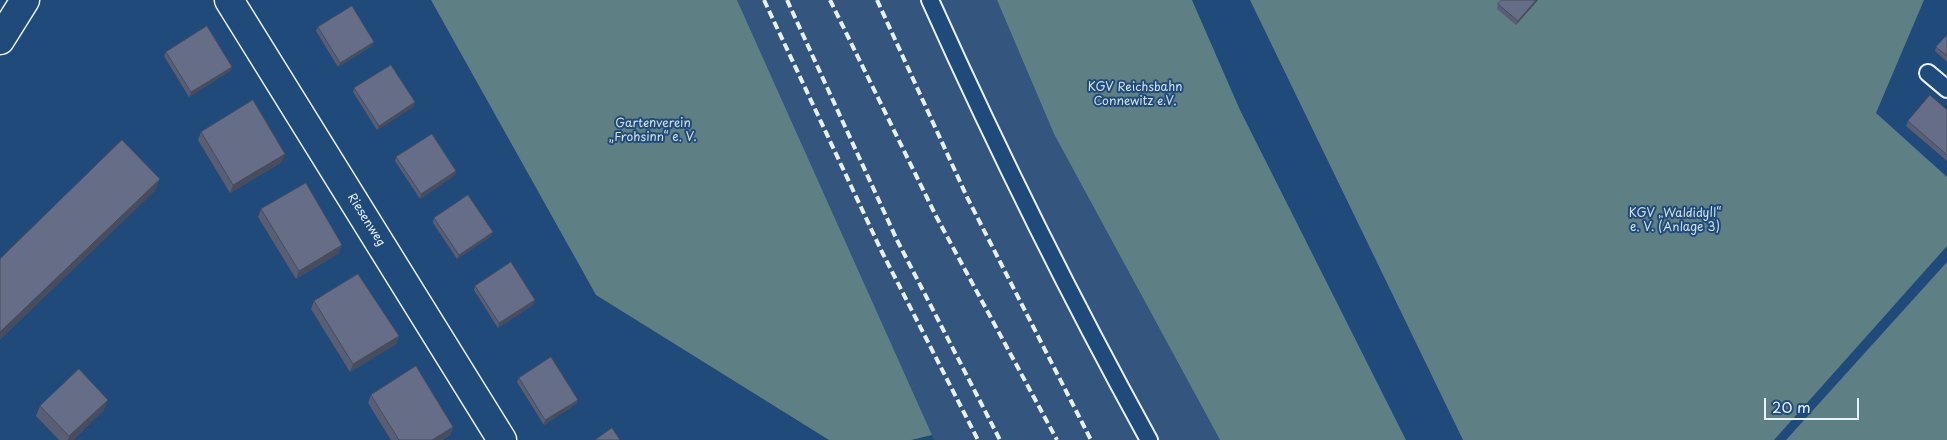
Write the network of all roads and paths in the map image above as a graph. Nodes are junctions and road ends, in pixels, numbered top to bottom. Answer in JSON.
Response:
{"nodes":[{"id":1,"x":25,"y":0,"type":"edge"},
{"id":2,"x":229,"y":0,"type":"edge"},
{"id":3,"x":930,"y":0,"type":"edge"},
{"id":4,"x":0,"y":40,"type":"edge"},
{"id":5,"x":1928,"y":73,"type":"dead end"},
{"id":6,"x":1947,"y":90,"type":"edge"},
{"id":7,"x":502,"y":440,"type":"edge"},
{"id":8,"x":1149,"y":440,"type":"edge"}],
"edges":[{"from":1,"to":4,"type":"street"},
{"from":2,"to":7,"type":"street","name":"Riesenweg"},
{"from":3,"to":8,"type":"lane"},
{"from":5,"to":6,"type":"lane"}]}
